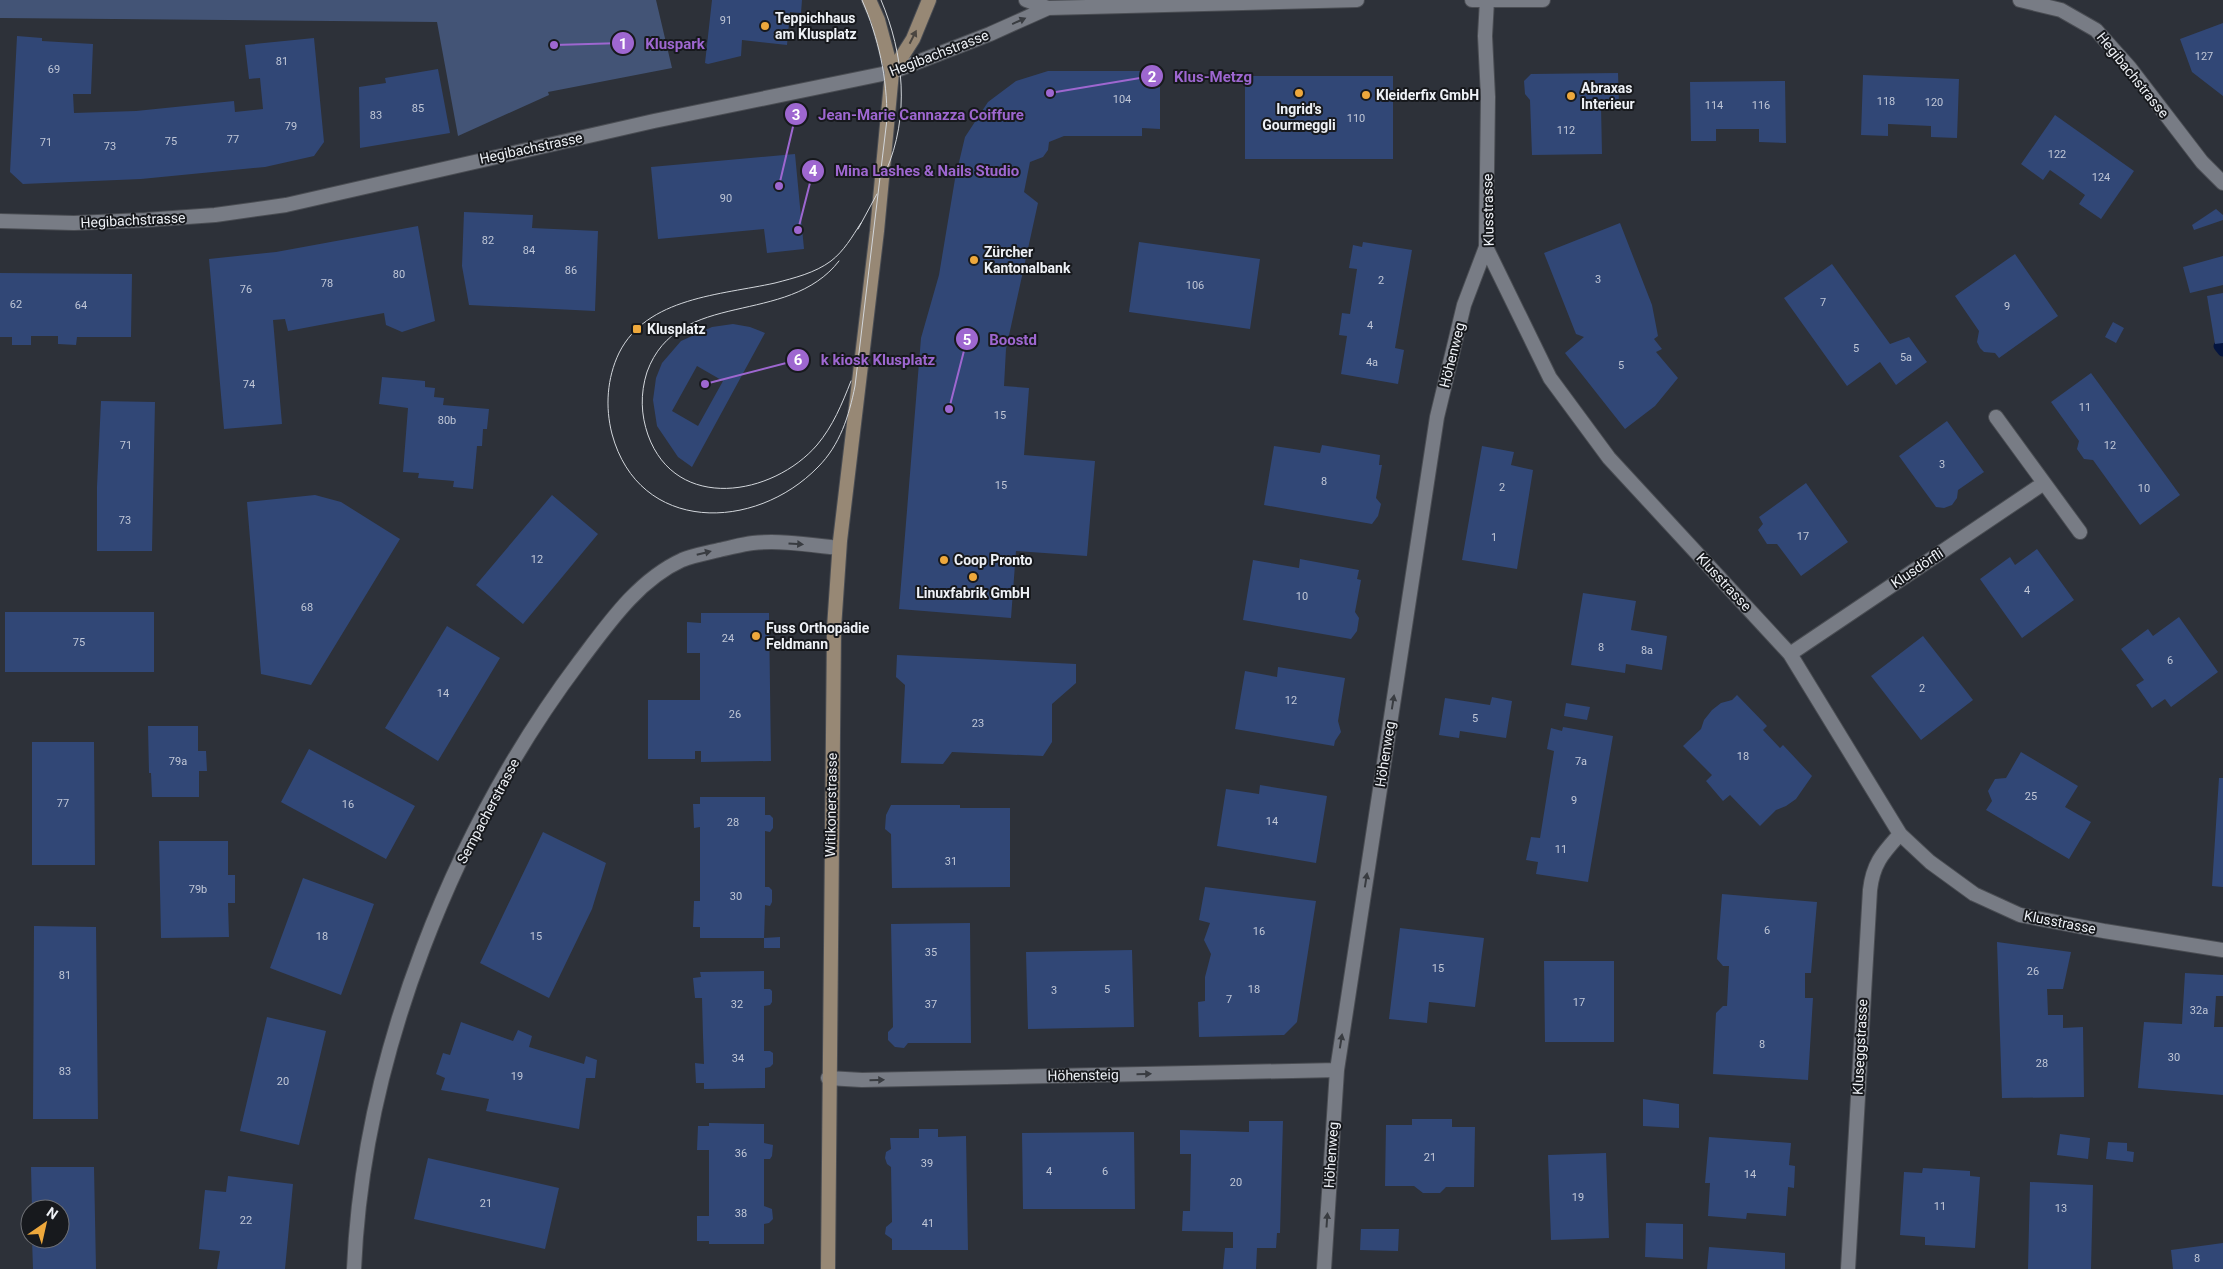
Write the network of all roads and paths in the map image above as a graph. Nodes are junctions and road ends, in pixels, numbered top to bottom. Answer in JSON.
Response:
{"nodes":[{"id":1,"x":870,"y":0,"type":"edge"},
{"id":2,"x":929,"y":0,"type":"edge"},
{"id":3,"x":1026,"y":0,"type":"edge"},
{"id":4,"x":1357,"y":0,"type":"edge"},
{"id":5,"x":1472,"y":0,"type":"edge"},
{"id":6,"x":1487,"y":0,"type":"edge"},
{"id":7,"x":1543,"y":0,"type":"edge"},
{"id":8,"x":2020,"y":0,"type":"edge"},
{"id":9,"x":1048,"y":8,"type":"junction"},
{"id":10,"x":892,"y":72,"type":"junction"},
{"id":11,"x":2223,"y":183,"type":"edge"},
{"id":12,"x":0,"y":222,"type":"edge"},
{"id":13,"x":1486,"y":247,"type":"junction"},
{"id":14,"x":1996,"y":418,"type":"dead end"},
{"id":15,"x":2044,"y":483,"type":"junction"},
{"id":16,"x":2080,"y":532,"type":"dead end"},
{"id":17,"x":840,"y":548,"type":"junction"},
{"id":18,"x":1790,"y":654,"type":"junction"},
{"id":19,"x":1900,"y":834,"type":"junction"},
{"id":20,"x":2223,"y":950,"type":"edge"},
{"id":21,"x":1337,"y":1070,"type":"junction"},
{"id":22,"x":828,"y":1078,"type":"junction"},
{"id":23,"x":354,"y":1269,"type":"edge"},
{"id":24,"x":828,"y":1269,"type":"edge"},
{"id":25,"x":1324,"y":1269,"type":"edge"},
{"id":26,"x":1848,"y":1269,"type":"edge"}],
"edges":[{"from":1,"to":10,"type":"main road"},
{"from":10,"to":2,"type":"main road","one_way":true},
{"from":3,"to":9,"type":"street","name":"Hegibachstrasse"},
{"from":4,"to":9,"type":"street","name":"Hegibachstrasse"},
{"from":5,"to":6,"type":"street"},
{"from":6,"to":7,"type":"street"},
{"from":6,"to":13,"type":"street","name":"Klusstrasse"},
{"from":8,"to":11,"type":"street","name":"Hegibachstrasse"},
{"from":10,"to":9,"type":"street","name":"Hegibachstrasse","one_way":true},
{"from":10,"to":12,"type":"street","name":"Hegibachstrasse"},
{"from":10,"to":17,"type":"main road","name":"Witikonerstrasse"},
{"from":13,"to":18,"type":"street","name":"Klusstrasse"},
{"from":21,"to":13,"type":"street","name":"Höhenweg","one_way":true},
{"from":14,"to":15,"type":"street"},
{"from":15,"to":16,"type":"street"},
{"from":15,"to":18,"type":"street","name":"Klusdörfli"},
{"from":17,"to":22,"type":"main road","name":"Witikonerstrasse"},
{"from":23,"to":17,"type":"street","name":"Sempacherstrasse","one_way":true},
{"from":18,"to":19,"type":"street","name":"Klusstrasse"},
{"from":19,"to":20,"type":"street","name":"Klusstrasse"},
{"from":19,"to":26,"type":"street","name":"Kluseggstrasse"},
{"from":22,"to":21,"type":"street","name":"Höhensteig","one_way":true},
{"from":25,"to":21,"type":"street","name":"Höhenweg","one_way":true},
{"from":22,"to":24,"type":"main road","name":"Witikonerstrasse"}]}
